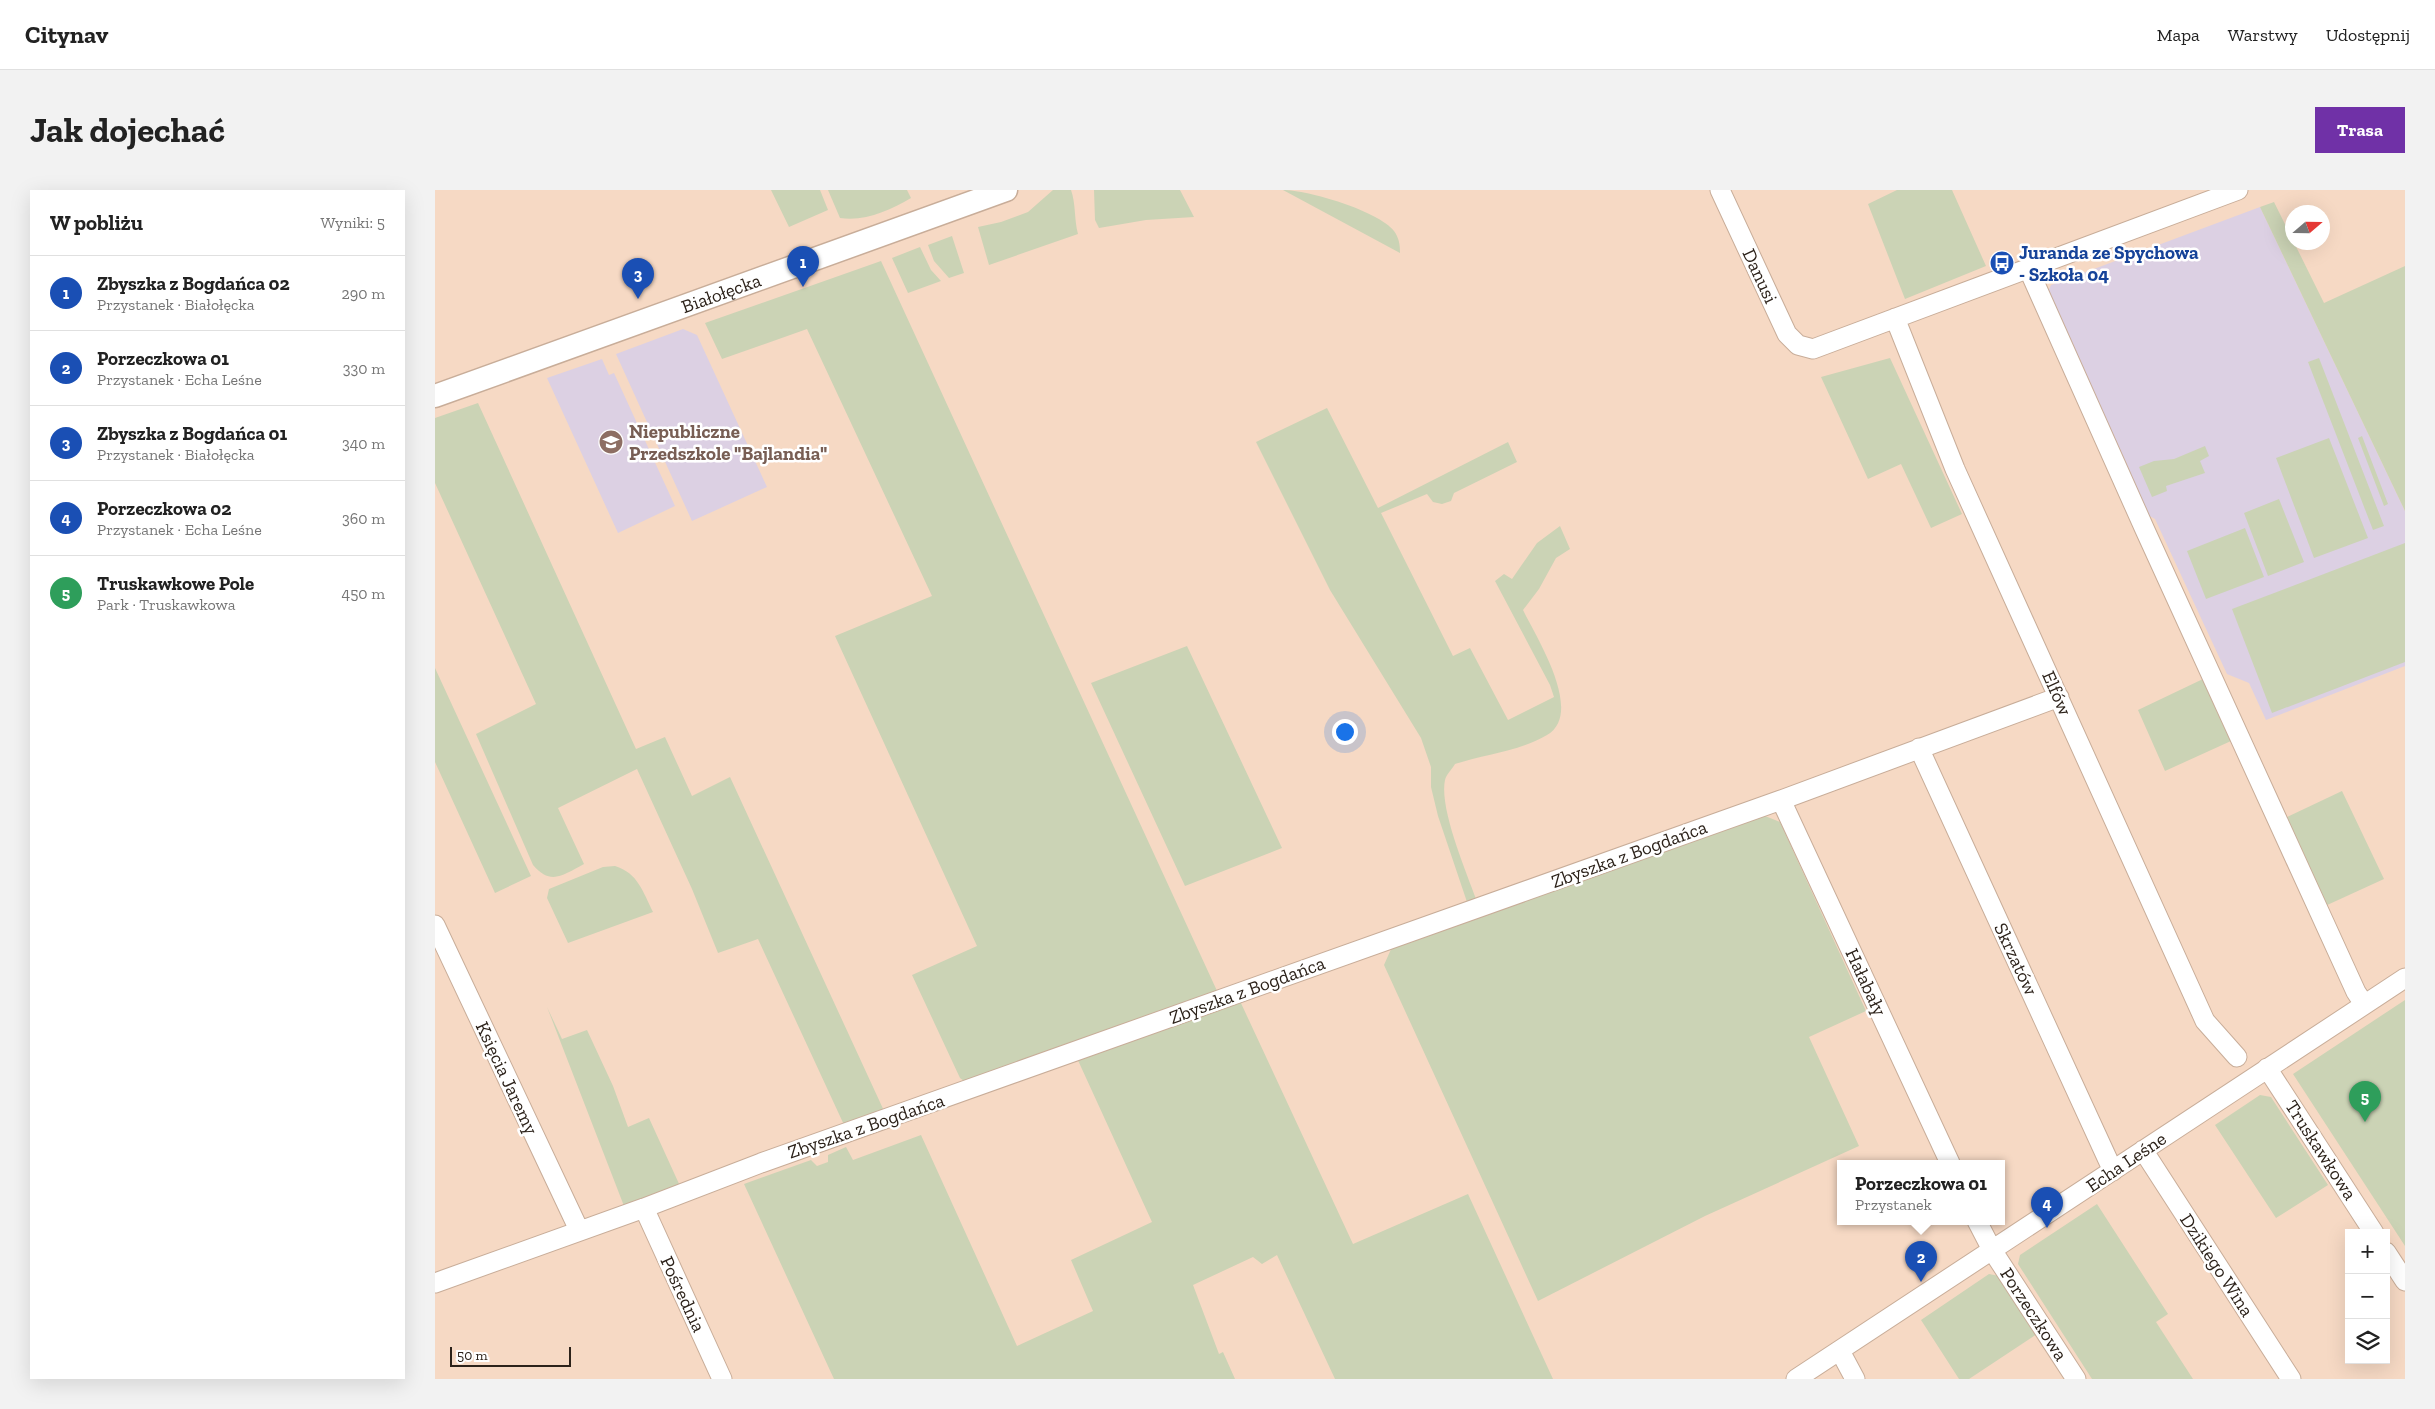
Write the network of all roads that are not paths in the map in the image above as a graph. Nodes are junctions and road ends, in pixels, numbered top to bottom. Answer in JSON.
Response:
{"nodes":[{"id":1,"x":1006,"y":190,"type":"edge"},
{"id":2,"x":1720,"y":190,"type":"edge"},
{"id":3,"x":2238,"y":190,"type":"edge"},
{"id":4,"x":2028,"y":268,"type":"junction"},
{"id":5,"x":1895,"y":318,"type":"junction"},
{"id":6,"x":435,"y":396,"type":"edge"},
{"id":7,"x":2059,"y":697,"type":"junction"},
{"id":8,"x":1919,"y":748,"type":"junction"},
{"id":9,"x":1781,"y":800,"type":"junction"},
{"id":10,"x":435,"y":925,"type":"edge"},
{"id":11,"x":2405,"y":978,"type":"edge"},
{"id":12,"x":2364,"y":1004,"type":"junction"},
{"id":13,"x":2237,"y":1057,"type":"dead end"},
{"id":14,"x":2267,"y":1068,"type":"junction"},
{"id":15,"x":2143,"y":1150,"type":"junction"},
{"id":16,"x":1949,"y":1160,"type":"edge"},
{"id":17,"x":2113,"y":1171,"type":"junction"},
{"id":18,"x":643,"y":1208,"type":"junction"},
{"id":19,"x":1979,"y":1225,"type":"edge"},
{"id":20,"x":2371,"y":1229,"type":"edge"},
{"id":21,"x":579,"y":1230,"type":"junction"},
{"id":22,"x":1992,"y":1250,"type":"junction"},
{"id":23,"x":2390,"y":1258,"type":"edge"},
{"id":24,"x":2405,"y":1281,"type":"edge"},
{"id":25,"x":435,"y":1283,"type":"edge"},
{"id":26,"x":1839,"y":1351,"type":"junction"},
{"id":27,"x":722,"y":1379,"type":"edge"},
{"id":28,"x":1796,"y":1379,"type":"edge"},
{"id":29,"x":1855,"y":1379,"type":"edge"},
{"id":30,"x":2076,"y":1379,"type":"edge"},
{"id":31,"x":2291,"y":1379,"type":"edge"}],
"edges":[{"from":1,"to":6,"type":"street","name":"Białołęcka"},
{"from":2,"to":5,"type":"street","name":"Danusi"},
{"from":3,"to":4,"type":"street"},
{"from":4,"to":5,"type":"street"},
{"from":4,"to":12,"type":"street"},
{"from":5,"to":7,"type":"street","name":"Elfów"},
{"from":7,"to":8,"type":"street","name":"Zbyszka z Bogdańca"},
{"from":7,"to":13,"type":"street","name":"Elfów"},
{"from":8,"to":9,"type":"street","name":"Zbyszka z Bogdańca"},
{"from":8,"to":17,"type":"street","name":"Skrzatów"},
{"from":9,"to":16,"type":"street","name":"Hałabały"},
{"from":9,"to":18,"type":"street","name":"Zbyszka z Bogdańca"},
{"from":10,"to":21,"type":"street","name":"Księcia Jaremy"},
{"from":11,"to":12,"type":"street","name":"Echa Leśne"},
{"from":12,"to":14,"type":"street","name":"Echa Leśne"},
{"from":14,"to":15,"type":"street","name":"Echa Leśne"},
{"from":14,"to":20,"type":"street","name":"Truskawkowa"},
{"from":15,"to":17,"type":"street","name":"Echa Leśne"},
{"from":15,"to":31,"type":"street","name":"Dzikiego Wina"},
{"from":17,"to":22,"type":"street","name":"Echa Leśne"},
{"from":18,"to":21,"type":"street","name":"Zbyszka z Bogdańca"},
{"from":18,"to":27,"type":"street","name":"Pośrednia"},
{"from":19,"to":22,"type":"street"},
{"from":21,"to":25,"type":"street","name":"Zbyszka z Bogdańca"},
{"from":22,"to":26,"type":"street","name":"Echa Leśne"},
{"from":22,"to":30,"type":"street","name":"Porzeczkowa"},
{"from":23,"to":24,"type":"street"},
{"from":26,"to":28,"type":"street","name":"Echa Leśne"},
{"from":26,"to":29,"type":"street"}]}
